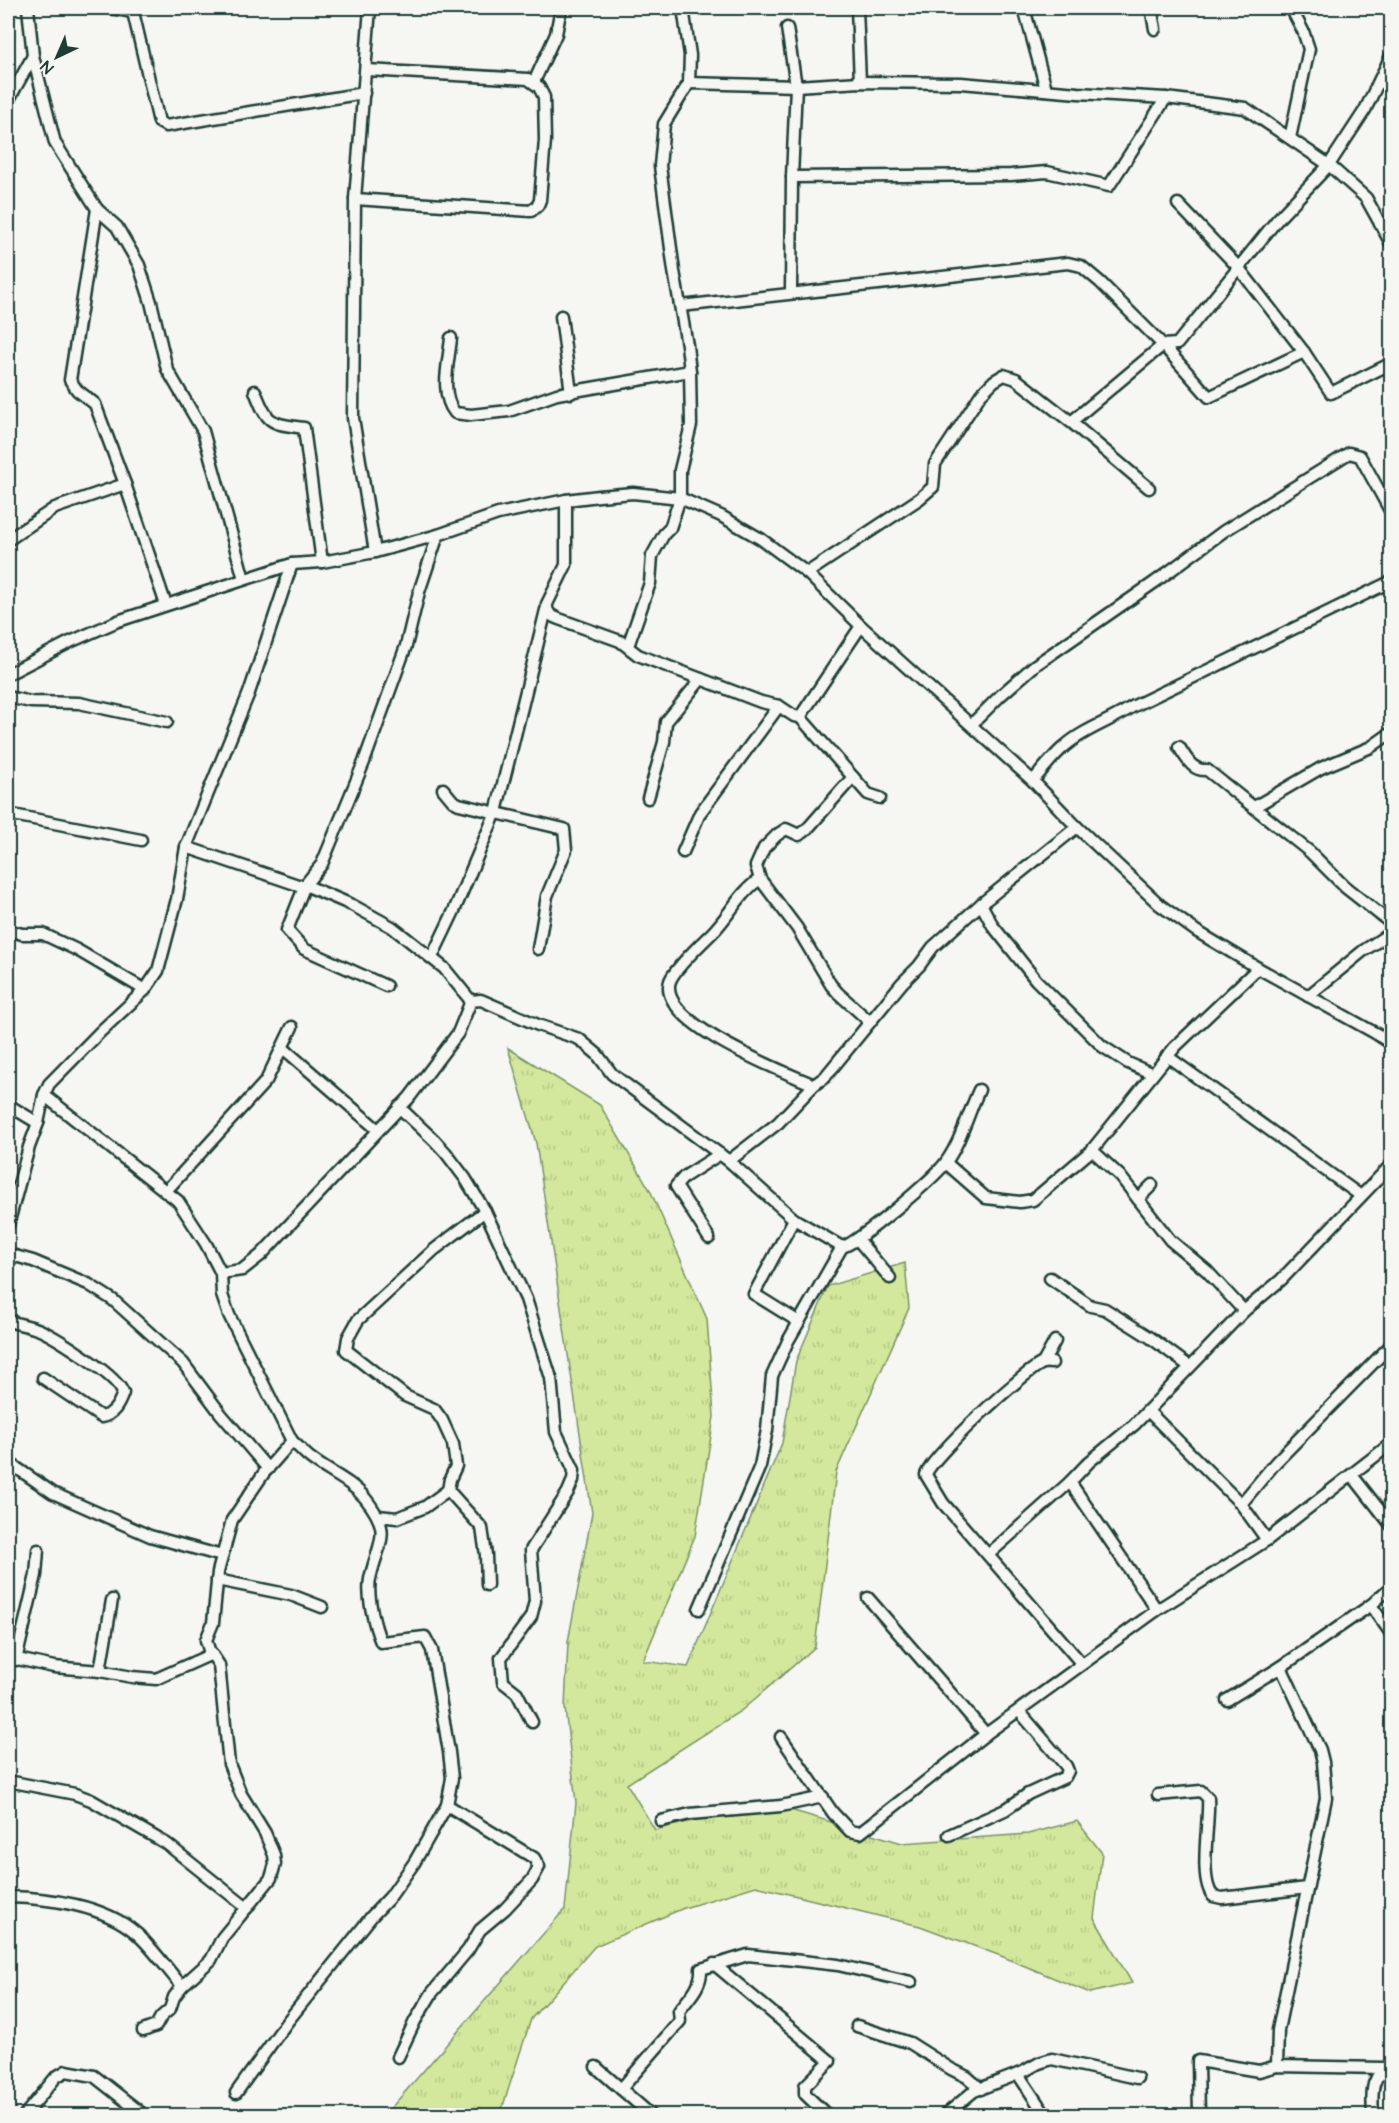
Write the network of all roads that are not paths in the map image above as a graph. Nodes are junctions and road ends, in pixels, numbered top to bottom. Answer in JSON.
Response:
{"nodes":[{"id":1,"x":28,"y":8,"type":"edge"},
{"id":2,"x":111,"y":8,"type":"edge"},
{"id":3,"x":370,"y":8,"type":"edge"},
{"id":4,"x":561,"y":8,"type":"edge"},
{"id":5,"x":683,"y":8,"type":"edge"},
{"id":6,"x":857,"y":8,"type":"edge"},
{"id":7,"x":1024,"y":8,"type":"edge"},
{"id":8,"x":1151,"y":8,"type":"edge"},
{"id":9,"x":1291,"y":8,"type":"edge"},
{"id":10,"x":133,"y":10,"type":"edge"},
{"id":11,"x":787,"y":28,"type":"dead end"},
{"id":12,"x":1155,"y":29,"type":"dead end"},
{"id":13,"x":1392,"y":54,"type":"edge"},
{"id":14,"x":33,"y":56,"type":"junction"},
{"id":15,"x":367,"y":70,"type":"junction"},
{"id":16,"x":534,"y":82,"type":"junction"},
{"id":17,"x":860,"y":82,"type":"junction"},
{"id":18,"x":689,"y":83,"type":"junction"},
{"id":19,"x":796,"y":86,"type":"junction"},
{"id":20,"x":1046,"y":89,"type":"junction"},
{"id":21,"x":364,"y":93,"type":"junction"},
{"id":22,"x":1166,"y":98,"type":"junction"},
{"id":23,"x":8,"y":102,"type":"edge"},
{"id":24,"x":1290,"y":138,"type":"junction"},
{"id":25,"x":1329,"y":165,"type":"junction"},
{"id":26,"x":792,"y":177,"type":"junction"},
{"id":27,"x":355,"y":199,"type":"junction"},
{"id":28,"x":1178,"y":204,"type":"dead end"},
{"id":29,"x":97,"y":209,"type":"junction"},
{"id":30,"x":1392,"y":245,"type":"edge"},
{"id":31,"x":1238,"y":267,"type":"junction"},
{"id":32,"x":791,"y":293,"type":"junction"},
{"id":33,"x":681,"y":306,"type":"junction"},
{"id":34,"x":561,"y":316,"type":"dead end"},
{"id":35,"x":451,"y":338,"type":"dead end"},
{"id":36,"x":1163,"y":345,"type":"junction"},
{"id":37,"x":1304,"y":352,"type":"junction"},
{"id":38,"x":1392,"y":363,"type":"edge"},
{"id":39,"x":690,"y":371,"type":"junction"},
{"id":40,"x":255,"y":391,"type":"dead end"},
{"id":41,"x":571,"y":393,"type":"junction"},
{"id":42,"x":1071,"y":422,"type":"junction"},
{"id":43,"x":125,"y":484,"type":"junction"},
{"id":44,"x":1149,"y":488,"type":"dead end"},
{"id":45,"x":680,"y":498,"type":"junction"},
{"id":46,"x":566,"y":500,"type":"junction"},
{"id":47,"x":1392,"y":514,"type":"edge"},
{"id":48,"x":438,"y":535,"type":"junction"},
{"id":49,"x":8,"y":540,"type":"edge"},
{"id":50,"x":375,"y":552,"type":"junction"},
{"id":51,"x":322,"y":562,"type":"junction"},
{"id":52,"x":292,"y":564,"type":"junction"},
{"id":53,"x":807,"y":573,"type":"junction"},
{"id":54,"x":244,"y":579,"type":"junction"},
{"id":55,"x":1392,"y":580,"type":"edge"},
{"id":56,"x":166,"y":604,"type":"junction"},
{"id":57,"x":546,"y":610,"type":"junction"},
{"id":58,"x":861,"y":626,"type":"junction"},
{"id":59,"x":628,"y":646,"type":"junction"},
{"id":60,"x":8,"y":675,"type":"edge"},
{"id":61,"x":701,"y":679,"type":"junction"},
{"id":62,"x":8,"y":697,"type":"edge"},
{"id":63,"x":779,"y":706,"type":"junction"},
{"id":64,"x":800,"y":717,"type":"junction"},
{"id":65,"x":167,"y":722,"type":"dead end"},
{"id":66,"x":972,"y":724,"type":"junction"},
{"id":67,"x":1392,"y":732,"type":"edge"},
{"id":68,"x":1179,"y":747,"type":"dead end"},
{"id":69,"x":853,"y":777,"type":"junction"},
{"id":70,"x":1033,"y":781,"type":"junction"},
{"id":71,"x":443,"y":789,"type":"dead end"},
{"id":72,"x":648,"y":798,"type":"dead end"},
{"id":73,"x":880,"y":798,"type":"dead end"},
{"id":74,"x":1254,"y":807,"type":"junction"},
{"id":75,"x":496,"y":813,"type":"junction"},
{"id":76,"x":8,"y":814,"type":"edge"},
{"id":77,"x":1077,"y":827,"type":"junction"},
{"id":78,"x":141,"y":840,"type":"dead end"},
{"id":79,"x":186,"y":847,"type":"junction"},
{"id":80,"x":683,"y":852,"type":"dead end"},
{"id":81,"x":760,"y":879,"type":"junction"},
{"id":82,"x":305,"y":885,"type":"junction"},
{"id":83,"x":981,"y":904,"type":"junction"},
{"id":84,"x":1392,"y":924,"type":"edge"},
{"id":85,"x":8,"y":930,"type":"edge"},
{"id":86,"x":1392,"y":932,"type":"edge"},
{"id":87,"x":538,"y":948,"type":"dead end"},
{"id":88,"x":432,"y":957,"type":"junction"},
{"id":89,"x":1258,"y":968,"type":"junction"},
{"id":90,"x":386,"y":986,"type":"dead end"},
{"id":91,"x":145,"y":990,"type":"junction"},
{"id":92,"x":1308,"y":996,"type":"junction"},
{"id":93,"x":471,"y":1000,"type":"junction"},
{"id":94,"x":870,"y":1022,"type":"junction"},
{"id":95,"x":292,"y":1027,"type":"dead end"},
{"id":96,"x":1392,"y":1044,"type":"edge"},
{"id":97,"x":283,"y":1048,"type":"junction"},
{"id":98,"x":1167,"y":1056,"type":"junction"},
{"id":99,"x":1153,"y":1074,"type":"junction"},
{"id":100,"x":814,"y":1085,"type":"junction"},
{"id":101,"x":979,"y":1090,"type":"dead end"},
{"id":102,"x":44,"y":1095,"type":"junction"},
{"id":103,"x":8,"y":1105,"type":"edge"},
{"id":104,"x":399,"y":1107,"type":"junction"},
{"id":105,"x":38,"y":1124,"type":"junction"},
{"id":106,"x":378,"y":1130,"type":"junction"},
{"id":107,"x":1092,"y":1150,"type":"junction"},
{"id":108,"x":724,"y":1157,"type":"junction"},
{"id":109,"x":946,"y":1163,"type":"junction"},
{"id":110,"x":1392,"y":1164,"type":"edge"},
{"id":111,"x":1152,"y":1185,"type":"dead end"},
{"id":112,"x":165,"y":1192,"type":"junction"},
{"id":113,"x":1361,"y":1196,"type":"junction"},
{"id":114,"x":1138,"y":1199,"type":"junction"},
{"id":115,"x":484,"y":1211,"type":"junction"},
{"id":116,"x":795,"y":1219,"type":"junction"},
{"id":117,"x":8,"y":1225,"type":"edge"},
{"id":118,"x":709,"y":1238,"type":"dead end"},
{"id":119,"x":858,"y":1239,"type":"junction"},
{"id":120,"x":842,"y":1247,"type":"junction"},
{"id":121,"x":8,"y":1254,"type":"edge"},
{"id":122,"x":221,"y":1274,"type":"junction"},
{"id":123,"x":890,"y":1278,"type":"dead end"},
{"id":124,"x":1050,"y":1278,"type":"dead end"},
{"id":125,"x":1244,"y":1311,"type":"junction"},
{"id":126,"x":8,"y":1321,"type":"edge"},
{"id":127,"x":799,"y":1322,"type":"junction"},
{"id":128,"x":1055,"y":1341,"type":"dead end"},
{"id":129,"x":1392,"y":1344,"type":"edge"},
{"id":130,"x":1190,"y":1366,"type":"junction"},
{"id":131,"x":43,"y":1378,"type":"dead end"},
{"id":132,"x":1148,"y":1411,"type":"junction"},
{"id":133,"x":292,"y":1441,"type":"junction"},
{"id":134,"x":1392,"y":1443,"type":"edge"},
{"id":135,"x":8,"y":1462,"type":"edge"},
{"id":136,"x":268,"y":1469,"type":"junction"},
{"id":137,"x":1352,"y":1475,"type":"junction"},
{"id":138,"x":1071,"y":1482,"type":"junction"},
{"id":139,"x":448,"y":1490,"type":"junction"},
{"id":140,"x":1241,"y":1503,"type":"junction"},
{"id":141,"x":378,"y":1516,"type":"junction"},
{"id":142,"x":1392,"y":1526,"type":"edge"},
{"id":143,"x":1267,"y":1540,"type":"junction"},
{"id":144,"x":38,"y":1550,"type":"dead end"},
{"id":145,"x":989,"y":1554,"type":"junction"},
{"id":146,"x":222,"y":1556,"type":"junction"},
{"id":147,"x":217,"y":1580,"type":"junction"},
{"id":148,"x":487,"y":1585,"type":"dead end"},
{"id":149,"x":1392,"y":1586,"type":"edge"},
{"id":150,"x":868,"y":1598,"type":"dead end"},
{"id":151,"x":112,"y":1600,"type":"dead end"},
{"id":152,"x":1371,"y":1605,"type":"junction"},
{"id":153,"x":322,"y":1607,"type":"dead end"},
{"id":154,"x":699,"y":1609,"type":"dead end"},
{"id":155,"x":1157,"y":1610,"type":"junction"},
{"id":156,"x":1392,"y":1635,"type":"edge"},
{"id":157,"x":212,"y":1654,"type":"junction"},
{"id":158,"x":12,"y":1658,"type":"edge"},
{"id":159,"x":1082,"y":1664,"type":"junction"},
{"id":160,"x":1281,"y":1667,"type":"junction"},
{"id":161,"x":100,"y":1671,"type":"junction"},
{"id":162,"x":1227,"y":1700,"type":"dead end"},
{"id":163,"x":1019,"y":1712,"type":"junction"},
{"id":164,"x":532,"y":1722,"type":"dead end"},
{"id":165,"x":986,"y":1734,"type":"junction"},
{"id":166,"x":782,"y":1737,"type":"dead end"},
{"id":167,"x":8,"y":1781,"type":"edge"},
{"id":168,"x":1158,"y":1795,"type":"dead end"},
{"id":169,"x":823,"y":1797,"type":"junction"},
{"id":170,"x":447,"y":1805,"type":"junction"},
{"id":171,"x":661,"y":1821,"type":"dead end"},
{"id":172,"x":949,"y":1835,"type":"dead end"},
{"id":173,"x":1307,"y":1888,"type":"junction"},
{"id":174,"x":8,"y":1896,"type":"edge"},
{"id":175,"x":247,"y":1908,"type":"junction"},
{"id":176,"x":714,"y":1964,"type":"junction"},
{"id":177,"x":911,"y":1983,"type":"dead end"},
{"id":178,"x":182,"y":1986,"type":"junction"},
{"id":179,"x":857,"y":2026,"type":"dead end"},
{"id":180,"x":143,"y":2031,"type":"dead end"},
{"id":181,"x":398,"y":2056,"type":"dead end"},
{"id":182,"x":1277,"y":2066,"type":"junction"},
{"id":183,"x":1387,"y":2066,"type":"edge"},
{"id":184,"x":596,"y":2067,"type":"dead end"},
{"id":185,"x":1018,"y":2074,"type":"junction"},
{"id":186,"x":1137,"y":2078,"type":"dead end"},
{"id":187,"x":621,"y":2089,"type":"junction"},
{"id":188,"x":981,"y":2089,"type":"junction"},
{"id":189,"x":236,"y":2093,"type":"dead end"},
{"id":190,"x":24,"y":2115,"type":"edge"},
{"id":191,"x":145,"y":2115,"type":"edge"},
{"id":192,"x":652,"y":2115,"type":"edge"},
{"id":193,"x":828,"y":2115,"type":"edge"},
{"id":194,"x":944,"y":2115,"type":"edge"},
{"id":195,"x":1046,"y":2115,"type":"edge"},
{"id":196,"x":1199,"y":2115,"type":"edge"},
{"id":197,"x":1373,"y":2115,"type":"edge"}],
"edges":[{"from":1,"to":14,"type":"street"},
{"from":2,"to":10,"type":"street"},
{"from":3,"to":15,"type":"street"},
{"from":4,"to":16,"type":"street"},
{"from":5,"to":18,"type":"street"},
{"from":6,"to":17,"type":"street"},
{"from":7,"to":20,"type":"street"},
{"from":8,"to":12,"type":"street"},
{"from":9,"to":24,"type":"street"},
{"from":10,"to":21,"type":"street"},
{"from":11,"to":19,"type":"street"},
{"from":13,"to":25,"type":"street"},
{"from":14,"to":23,"type":"street"},
{"from":14,"to":29,"type":"street"},
{"from":15,"to":16,"type":"street"},
{"from":15,"to":21,"type":"street"},
{"from":16,"to":27,"type":"street"},
{"from":17,"to":19,"type":"street"},
{"from":17,"to":20,"type":"street"},
{"from":18,"to":19,"type":"street"},
{"from":18,"to":33,"type":"street"},
{"from":19,"to":26,"type":"street"},
{"from":20,"to":22,"type":"street"},
{"from":21,"to":27,"type":"street"},
{"from":22,"to":24,"type":"street"},
{"from":22,"to":26,"type":"street"},
{"from":24,"to":25,"type":"street"},
{"from":25,"to":30,"type":"street"},
{"from":25,"to":31,"type":"street"},
{"from":26,"to":32,"type":"street"},
{"from":27,"to":50,"type":"street"},
{"from":28,"to":31,"type":"street"},
{"from":29,"to":43,"type":"street"},
{"from":29,"to":54,"type":"street"},
{"from":31,"to":36,"type":"street"},
{"from":31,"to":37,"type":"street"},
{"from":32,"to":33,"type":"street"},
{"from":32,"to":36,"type":"street"},
{"from":33,"to":39,"type":"street"},
{"from":34,"to":41,"type":"street"},
{"from":35,"to":41,"type":"street"},
{"from":36,"to":37,"type":"street"},
{"from":36,"to":42,"type":"street"},
{"from":37,"to":38,"type":"street"},
{"from":39,"to":41,"type":"street"},
{"from":39,"to":45,"type":"street"},
{"from":40,"to":51,"type":"street"},
{"from":42,"to":44,"type":"street"},
{"from":42,"to":53,"type":"street"},
{"from":43,"to":49,"type":"street"},
{"from":43,"to":56,"type":"street"},
{"from":45,"to":46,"type":"street"},
{"from":45,"to":53,"type":"street"},
{"from":45,"to":59,"type":"street"},
{"from":46,"to":48,"type":"street"},
{"from":46,"to":57,"type":"street"},
{"from":47,"to":66,"type":"street"},
{"from":48,"to":50,"type":"street"},
{"from":48,"to":82,"type":"street"},
{"from":50,"to":51,"type":"street"},
{"from":51,"to":52,"type":"street"},
{"from":52,"to":54,"type":"street"},
{"from":52,"to":79,"type":"street"},
{"from":53,"to":58,"type":"street"},
{"from":54,"to":56,"type":"street"},
{"from":55,"to":70,"type":"street"},
{"from":56,"to":60,"type":"street"},
{"from":57,"to":59,"type":"street"},
{"from":57,"to":75,"type":"street"},
{"from":58,"to":64,"type":"street"},
{"from":58,"to":66,"type":"street"},
{"from":59,"to":61,"type":"street"},
{"from":61,"to":63,"type":"street"},
{"from":61,"to":72,"type":"street"},
{"from":62,"to":65,"type":"street"},
{"from":63,"to":64,"type":"street"},
{"from":63,"to":80,"type":"street"},
{"from":64,"to":69,"type":"street"},
{"from":66,"to":70,"type":"street"},
{"from":67,"to":74,"type":"street"},
{"from":68,"to":74,"type":"street"},
{"from":69,"to":73,"type":"street"},
{"from":69,"to":81,"type":"street"},
{"from":70,"to":77,"type":"street"},
{"from":71,"to":75,"type":"street"},
{"from":74,"to":84,"type":"street"},
{"from":75,"to":87,"type":"street"},
{"from":75,"to":88,"type":"street"},
{"from":76,"to":78,"type":"street"},
{"from":77,"to":83,"type":"street"},
{"from":77,"to":89,"type":"street"},
{"from":79,"to":82,"type":"street"},
{"from":79,"to":91,"type":"street"},
{"from":81,"to":94,"type":"street"},
{"from":81,"to":100,"type":"street"},
{"from":82,"to":88,"type":"street"},
{"from":82,"to":90,"type":"street"},
{"from":83,"to":94,"type":"street"},
{"from":83,"to":99,"type":"street"},
{"from":85,"to":91,"type":"street"},
{"from":86,"to":92,"type":"street"},
{"from":88,"to":93,"type":"street"},
{"from":89,"to":92,"type":"street"},
{"from":89,"to":98,"type":"street"},
{"from":91,"to":102,"type":"street"},
{"from":92,"to":96,"type":"street"},
{"from":93,"to":104,"type":"street"},
{"from":93,"to":108,"type":"street"},
{"from":94,"to":100,"type":"street"},
{"from":95,"to":97,"type":"street"},
{"from":97,"to":106,"type":"street"},
{"from":97,"to":112,"type":"street"},
{"from":98,"to":99,"type":"street"},
{"from":98,"to":113,"type":"street"},
{"from":99,"to":107,"type":"street"},
{"from":100,"to":108,"type":"street"},
{"from":101,"to":109,"type":"street"},
{"from":102,"to":105,"type":"street"},
{"from":102,"to":112,"type":"street"},
{"from":103,"to":105,"type":"street"},
{"from":104,"to":106,"type":"street"},
{"from":104,"to":115,"type":"street"},
{"from":105,"to":117,"type":"street"},
{"from":106,"to":122,"type":"street"},
{"from":107,"to":109,"type":"street"},
{"from":107,"to":114,"type":"street"},
{"from":108,"to":116,"type":"street"},
{"from":108,"to":118,"type":"street"},
{"from":109,"to":119,"type":"street"},
{"from":110,"to":113,"type":"street"},
{"from":111,"to":114,"type":"street"},
{"from":112,"to":122,"type":"street"},
{"from":113,"to":125,"type":"street"},
{"from":114,"to":125,"type":"street"},
{"from":115,"to":139,"type":"street"},
{"from":115,"to":164,"type":"street"},
{"from":116,"to":120,"type":"street"},
{"from":116,"to":127,"type":"street"},
{"from":119,"to":120,"type":"street"},
{"from":119,"to":123,"type":"street"},
{"from":120,"to":127,"type":"street"},
{"from":121,"to":136,"type":"street"},
{"from":122,"to":133,"type":"street"},
{"from":124,"to":130,"type":"street"},
{"from":125,"to":130,"type":"street"},
{"from":126,"to":131,"type":"street"},
{"from":127,"to":154,"type":"street"},
{"from":128,"to":145,"type":"street"},
{"from":129,"to":140,"type":"street"},
{"from":130,"to":132,"type":"street"},
{"from":132,"to":138,"type":"street"},
{"from":132,"to":140,"type":"street"},
{"from":133,"to":136,"type":"street"},
{"from":133,"to":141,"type":"street"},
{"from":134,"to":137,"type":"street"},
{"from":135,"to":146,"type":"street"},
{"from":136,"to":146,"type":"street"},
{"from":137,"to":142,"type":"street"},
{"from":137,"to":143,"type":"street"},
{"from":138,"to":145,"type":"street"},
{"from":138,"to":155,"type":"street"},
{"from":139,"to":141,"type":"street"},
{"from":139,"to":148,"type":"street"},
{"from":140,"to":143,"type":"street"},
{"from":141,"to":170,"type":"street"},
{"from":143,"to":155,"type":"street"},
{"from":144,"to":158,"type":"street"},
{"from":145,"to":159,"type":"street"},
{"from":146,"to":147,"type":"street"},
{"from":147,"to":153,"type":"street"},
{"from":147,"to":157,"type":"street"},
{"from":149,"to":152,"type":"street"},
{"from":150,"to":165,"type":"street"},
{"from":151,"to":161,"type":"street"},
{"from":152,"to":156,"type":"street"},
{"from":152,"to":160,"type":"street"},
{"from":155,"to":159,"type":"street"},
{"from":157,"to":161,"type":"street"},
{"from":157,"to":175,"type":"street"},
{"from":158,"to":161,"type":"street"},
{"from":159,"to":163,"type":"street"},
{"from":160,"to":162,"type":"street"},
{"from":160,"to":173,"type":"street"},
{"from":163,"to":165,"type":"street"},
{"from":163,"to":172,"type":"street"},
{"from":165,"to":169,"type":"street"},
{"from":166,"to":169,"type":"street"},
{"from":167,"to":175,"type":"street"},
{"from":168,"to":173,"type":"street"},
{"from":169,"to":171,"type":"street"},
{"from":170,"to":181,"type":"street"},
{"from":170,"to":189,"type":"street"},
{"from":173,"to":182,"type":"street"},
{"from":174,"to":178,"type":"street"},
{"from":175,"to":178,"type":"street"},
{"from":176,"to":177,"type":"street"},
{"from":176,"to":187,"type":"street"},
{"from":176,"to":193,"type":"street"},
{"from":178,"to":180,"type":"street"},
{"from":179,"to":188,"type":"street"},
{"from":182,"to":183,"type":"street"},
{"from":182,"to":196,"type":"street"},
{"from":183,"to":197,"type":"street"},
{"from":184,"to":187,"type":"street"},
{"from":185,"to":186,"type":"street"},
{"from":185,"to":188,"type":"street"},
{"from":185,"to":195,"type":"street"},
{"from":187,"to":192,"type":"street"},
{"from":188,"to":194,"type":"street"},
{"from":190,"to":191,"type":"street"}]}
